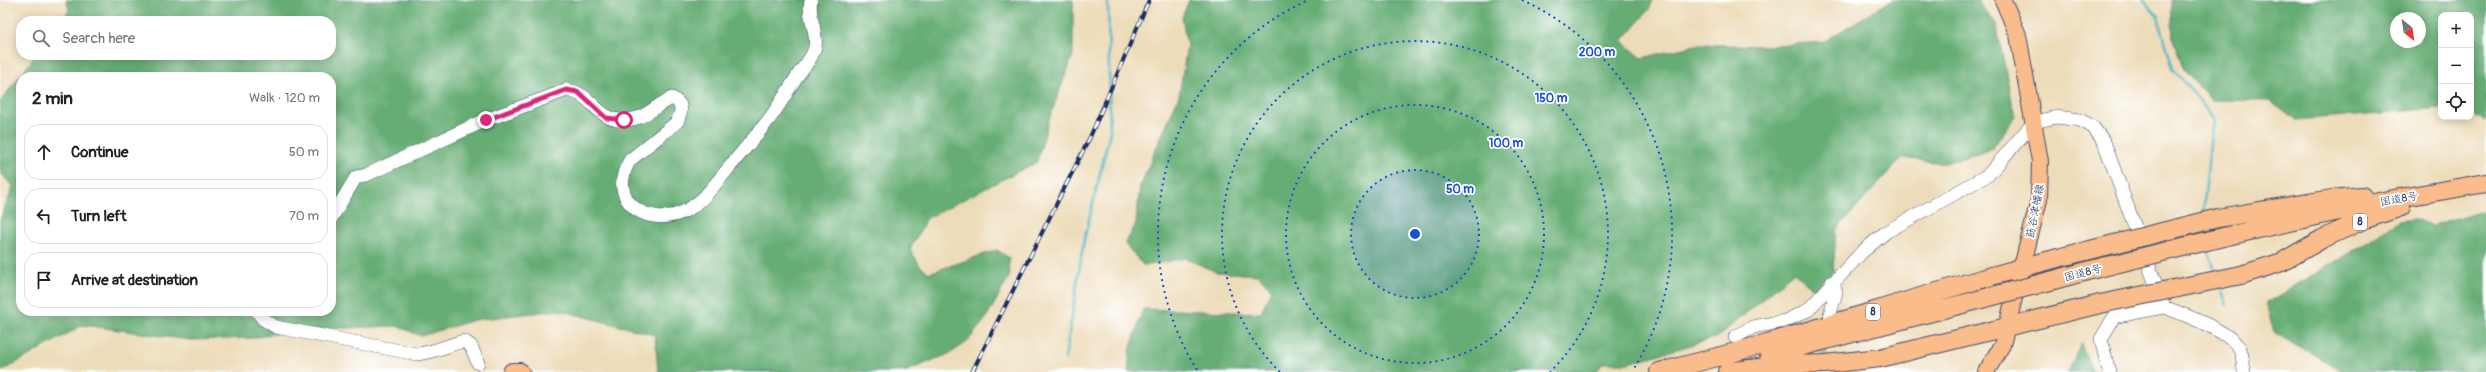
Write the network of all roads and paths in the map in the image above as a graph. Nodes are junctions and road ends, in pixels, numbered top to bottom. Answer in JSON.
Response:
{"nodes":[{"id":1,"x":811,"y":0,"type":"edge"},
{"id":2,"x":2003,"y":0,"type":"edge"},
{"id":3,"x":2034,"y":122,"type":"junction"},
{"id":4,"x":2486,"y":183,"type":"edge"},
{"id":5,"x":2486,"y":189,"type":"edge"},
{"id":6,"x":2408,"y":197,"type":"junction"},
{"id":7,"x":336,"y":211,"type":"edge"},
{"id":8,"x":2022,"y":266,"type":"junction"},
{"id":9,"x":1832,"y":282,"type":"junction"},
{"id":10,"x":2164,"y":307,"type":"junction"},
{"id":11,"x":1830,"y":314,"type":"dead end"},
{"id":12,"x":261,"y":316,"type":"edge"},
{"id":13,"x":2007,"y":326,"type":"junction"},
{"id":14,"x":1735,"y":337,"type":"dead end"},
{"id":15,"x":478,"y":363,"type":"dead end"},
{"id":16,"x":1720,"y":371,"type":"edge"},
{"id":17,"x":512,"y":372,"type":"edge"},
{"id":18,"x":520,"y":372,"type":"edge"},
{"id":19,"x":1659,"y":372,"type":"edge"},
{"id":20,"x":1683,"y":372,"type":"edge"},
{"id":21,"x":1986,"y":372,"type":"edge"},
{"id":22,"x":2109,"y":372,"type":"edge"},
{"id":23,"x":2244,"y":372,"type":"edge"}],
"edges":[{"from":1,"to":7,"type":"street"},
{"from":2,"to":3,"type":"main road","name":"莇谷津幡線"},
{"from":3,"to":8,"type":"main road","name":"莇谷津幡線"},
{"from":3,"to":9,"type":"street"},
{"from":3,"to":10,"type":"street"},
{"from":4,"to":6,"type":"highway","name":"国道8号","number":"8"},
{"from":5,"to":13,"type":"highway","number":"8","bridge":true},
{"from":6,"to":8,"type":"highway","number":"8","bridge":true},
{"from":6,"to":16,"type":"highway","name":"国道8号","number":"8","bridge":true},
{"from":8,"to":13,"type":"main road","name":"莇谷津幡線"},
{"from":8,"to":19,"type":"highway","number":"8"},
{"from":9,"to":11,"type":"street"},
{"from":9,"to":14,"type":"street"},
{"from":10,"to":22,"type":"street"},
{"from":10,"to":23,"type":"street"},
{"from":12,"to":15,"type":"street"},
{"from":13,"to":16,"type":"highway","number":"8"},
{"from":13,"to":21,"type":"main road","name":"莇谷津幡線"},
{"from":16,"to":20,"type":"highway","name":"国道8号","number":"8"},
{"from":17,"to":18,"type":"highway"}]}
